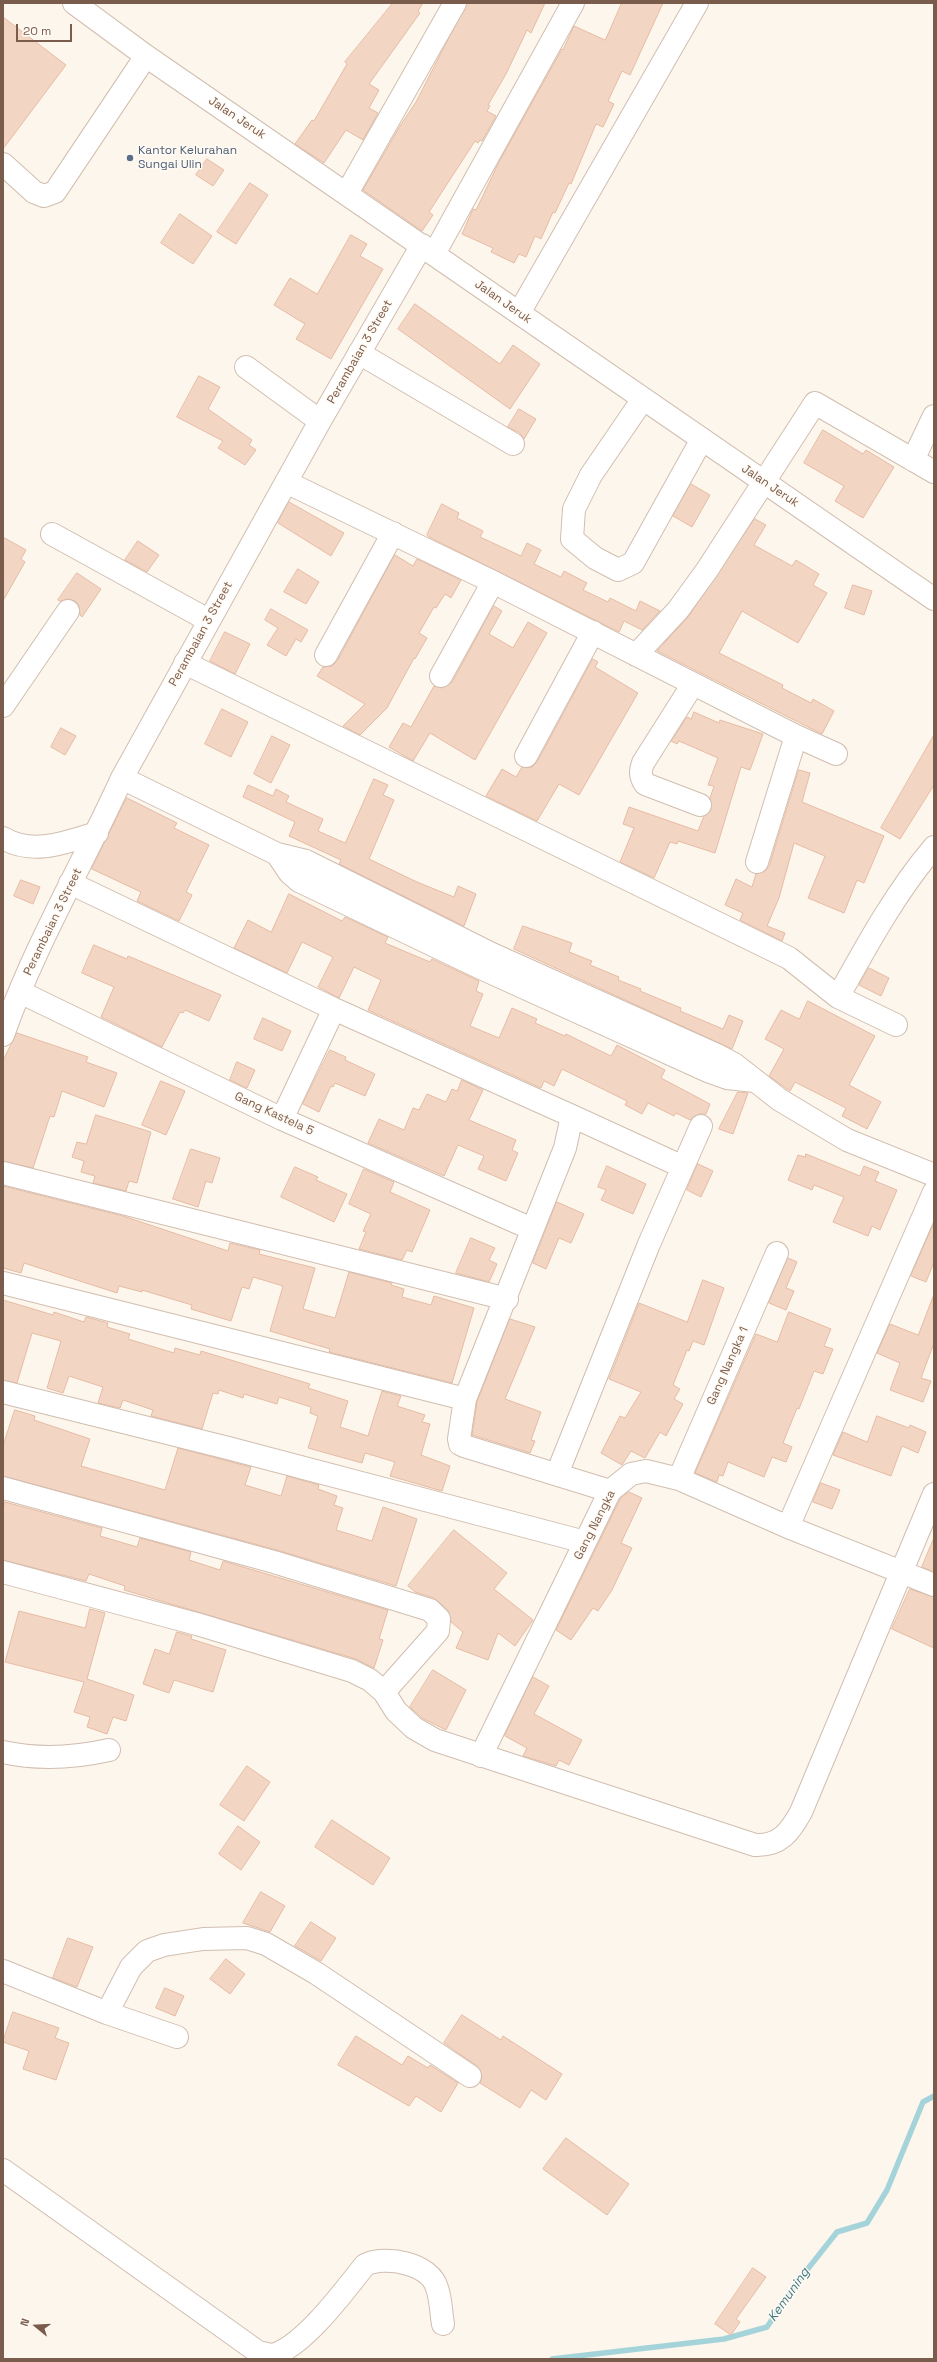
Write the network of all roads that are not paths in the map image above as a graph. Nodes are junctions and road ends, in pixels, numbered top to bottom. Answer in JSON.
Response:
{"nodes":[{"id":1,"x":74,"y":3,"type":"edge"},
{"id":2,"x":454,"y":3,"type":"edge"},
{"id":3,"x":573,"y":3,"type":"edge"},
{"id":4,"x":697,"y":3,"type":"edge"},
{"id":5,"x":146,"y":56,"type":"junction"},
{"id":6,"x":3,"y":164,"type":"edge"},
{"id":7,"x":347,"y":193,"type":"junction"},
{"id":8,"x":428,"y":250,"type":"junction"},
{"id":9,"x":519,"y":313,"type":"junction"},
{"id":10,"x":359,"y":353,"type":"junction"},
{"id":11,"x":246,"y":366,"type":"dead end"},
{"id":12,"x":643,"y":399,"type":"junction"},
{"id":13,"x":934,"y":416,"type":"edge"},
{"id":14,"x":320,"y":421,"type":"junction"},
{"id":15,"x":702,"y":439,"type":"junction"},
{"id":16,"x":513,"y":444,"type":"dead end"},
{"id":17,"x":913,"y":460,"type":"junction"},
{"id":18,"x":934,"y":472,"type":"edge"},
{"id":19,"x":763,"y":481,"type":"junction"},
{"id":20,"x":286,"y":482,"type":"junction"},
{"id":21,"x":393,"y":533,"type":"junction"},
{"id":22,"x":52,"y":534,"type":"dead end"},
{"id":23,"x":493,"y":582,"type":"junction"},
{"id":24,"x":934,"y":599,"type":"edge"},
{"id":25,"x":68,"y":612,"type":"dead end"},
{"id":26,"x":208,"y":620,"type":"junction"},
{"id":27,"x":593,"y":632,"type":"junction"},
{"id":28,"x":636,"y":655,"type":"junction"},
{"id":29,"x":326,"y":656,"type":"dead end"},
{"id":30,"x":185,"y":663,"type":"junction"},
{"id":31,"x":441,"y":676,"type":"dead end"},
{"id":32,"x":693,"y":684,"type":"junction"},
{"id":33,"x":3,"y":706,"type":"edge"},
{"id":34,"x":796,"y":736,"type":"junction"},
{"id":35,"x":836,"y":754,"type":"dead end"},
{"id":36,"x":526,"y":756,"type":"dead end"},
{"id":37,"x":122,"y":778,"type":"junction"},
{"id":38,"x":700,"y":805,"type":"dead end"},
{"id":39,"x":97,"y":833,"type":"junction"},
{"id":40,"x":3,"y":838,"type":"edge"},
{"id":41,"x":934,"y":847,"type":"edge"},
{"id":42,"x":758,"y":862,"type":"dead end"},
{"id":43,"x":70,"y":883,"type":"junction"},
{"id":44,"x":20,"y":992,"type":"junction"},
{"id":45,"x":838,"y":998,"type":"junction"},
{"id":46,"x":334,"y":1009,"type":"junction"},
{"id":47,"x":5,"y":1024,"type":"edge"},
{"id":48,"x":896,"y":1025,"type":"dead end"},
{"id":49,"x":572,"y":1116,"type":"junction"},
{"id":50,"x":282,"y":1119,"type":"junction"},
{"id":51,"x":701,"y":1126,"type":"dead end"},
{"id":52,"x":683,"y":1167,"type":"junction"},
{"id":53,"x":3,"y":1173,"type":"edge"},
{"id":54,"x":934,"y":1175,"type":"edge"},
{"id":55,"x":934,"y":1192,"type":"edge"},
{"id":56,"x":532,"y":1229,"type":"junction"},
{"id":57,"x":778,"y":1253,"type":"dead end"},
{"id":58,"x":3,"y":1283,"type":"edge"},
{"id":59,"x":507,"y":1299,"type":"junction"},
{"id":60,"x":3,"y":1392,"type":"edge"},
{"id":61,"x":465,"y":1399,"type":"junction"},
{"id":62,"x":557,"y":1474,"type":"junction"},
{"id":63,"x":679,"y":1478,"type":"junction"},
{"id":64,"x":3,"y":1488,"type":"edge"},
{"id":65,"x":610,"y":1491,"type":"junction"},
{"id":66,"x":934,"y":1494,"type":"edge"},
{"id":67,"x":788,"y":1527,"type":"junction"},
{"id":68,"x":585,"y":1542,"type":"junction"},
{"id":69,"x":3,"y":1572,"type":"edge"},
{"id":70,"x":900,"y":1572,"type":"junction"},
{"id":71,"x":934,"y":1585,"type":"edge"},
{"id":72,"x":384,"y":1692,"type":"junction"},
{"id":73,"x":109,"y":1750,"type":"dead end"},
{"id":74,"x":3,"y":1752,"type":"edge"},
{"id":75,"x":481,"y":1756,"type":"junction"},
{"id":76,"x":3,"y":1971,"type":"edge"},
{"id":77,"x":107,"y":2013,"type":"junction"},
{"id":78,"x":177,"y":2037,"type":"dead end"},
{"id":79,"x":470,"y":2076,"type":"dead end"},
{"id":80,"x":3,"y":2170,"type":"edge"},
{"id":81,"x":442,"y":2324,"type":"dead end"}],
"edges":[{"from":1,"to":5,"type":"street","name":"Jalan Jeruk"},
{"from":2,"to":7,"type":"street"},
{"from":3,"to":8,"type":"street","name":"Perambaian 3 Street"},
{"from":4,"to":9,"type":"street"},
{"from":5,"to":6,"type":"street"},
{"from":5,"to":7,"type":"street","name":"Jalan Jeruk"},
{"from":7,"to":8,"type":"street","name":"Jalan Jeruk"},
{"from":8,"to":9,"type":"street","name":"Jalan Jeruk"},
{"from":8,"to":10,"type":"street","name":"Perambaian 3 Street"},
{"from":9,"to":12,"type":"street","name":"Jalan Jeruk"},
{"from":10,"to":14,"type":"street","name":"Perambaian 3 Street"},
{"from":10,"to":16,"type":"street"},
{"from":11,"to":14,"type":"street"},
{"from":12,"to":15,"type":"street","name":"Jalan Jeruk"},
{"from":12,"to":15,"type":"street"},
{"from":13,"to":17,"type":"street"},
{"from":14,"to":20,"type":"street","name":"Perambaian 3 Street"},
{"from":15,"to":19,"type":"street","name":"Jalan Jeruk"},
{"from":17,"to":18,"type":"street"},
{"from":17,"to":19,"type":"street"},
{"from":19,"to":24,"type":"street","name":"Jalan Jeruk"},
{"from":19,"to":28,"type":"street"},
{"from":20,"to":21,"type":"street"},
{"from":20,"to":26,"type":"street","name":"Perambaian 3 Street"},
{"from":21,"to":23,"type":"street"},
{"from":21,"to":29,"type":"street"},
{"from":22,"to":26,"type":"street"},
{"from":23,"to":27,"type":"street"},
{"from":23,"to":31,"type":"street"},
{"from":25,"to":33,"type":"street"},
{"from":26,"to":30,"type":"street","name":"Perambaian 3 Street"},
{"from":27,"to":28,"type":"street"},
{"from":27,"to":36,"type":"street"},
{"from":28,"to":32,"type":"street"},
{"from":30,"to":37,"type":"street","name":"Perambaian 3 Street"},
{"from":30,"to":45,"type":"street"},
{"from":32,"to":34,"type":"street"},
{"from":32,"to":38,"type":"street"},
{"from":34,"to":35,"type":"street"},
{"from":34,"to":42,"type":"street"},
{"from":37,"to":39,"type":"street","name":"Perambaian 3 Street"},
{"from":37,"to":54,"type":"street"},
{"from":39,"to":40,"type":"street"},
{"from":39,"to":43,"type":"street","name":"Perambaian 3 Street"},
{"from":41,"to":45,"type":"street"},
{"from":43,"to":44,"type":"street","name":"Perambaian 3 Street"},
{"from":43,"to":46,"type":"street"},
{"from":44,"to":47,"type":"street","name":"Perambaian 3 Street"},
{"from":44,"to":50,"type":"street","name":"Gang Kastela 5"},
{"from":45,"to":48,"type":"street"},
{"from":46,"to":49,"type":"street"},
{"from":46,"to":50,"type":"street"},
{"from":49,"to":52,"type":"street"},
{"from":49,"to":56,"type":"street"},
{"from":50,"to":56,"type":"street","name":"Gang Kastela 5"},
{"from":51,"to":52,"type":"street"},
{"from":52,"to":62,"type":"street"},
{"from":53,"to":59,"type":"street"},
{"from":55,"to":67,"type":"street"},
{"from":56,"to":59,"type":"street"},
{"from":57,"to":63,"type":"street","name":"Gang Nangka 1"},
{"from":58,"to":61,"type":"street"},
{"from":59,"to":61,"type":"street"},
{"from":60,"to":68,"type":"street"},
{"from":61,"to":62,"type":"street"},
{"from":62,"to":65,"type":"street"},
{"from":63,"to":65,"type":"street","name":"Gang Nangka"},
{"from":63,"to":67,"type":"street","name":"Gang Nangka"},
{"from":64,"to":72,"type":"street"},
{"from":65,"to":68,"type":"street","name":"Gang Nangka"},
{"from":66,"to":70,"type":"street"},
{"from":67,"to":70,"type":"street","name":"Gang Nangka"},
{"from":68,"to":75,"type":"street","name":"Gang Nangka"},
{"from":69,"to":72,"type":"street"},
{"from":70,"to":71,"type":"street","name":"Gang Nangka"},
{"from":70,"to":75,"type":"street"},
{"from":72,"to":75,"type":"street"},
{"from":73,"to":74,"type":"street"},
{"from":76,"to":77,"type":"street"},
{"from":77,"to":78,"type":"street"},
{"from":77,"to":79,"type":"street"},
{"from":80,"to":81,"type":"street"}]}
